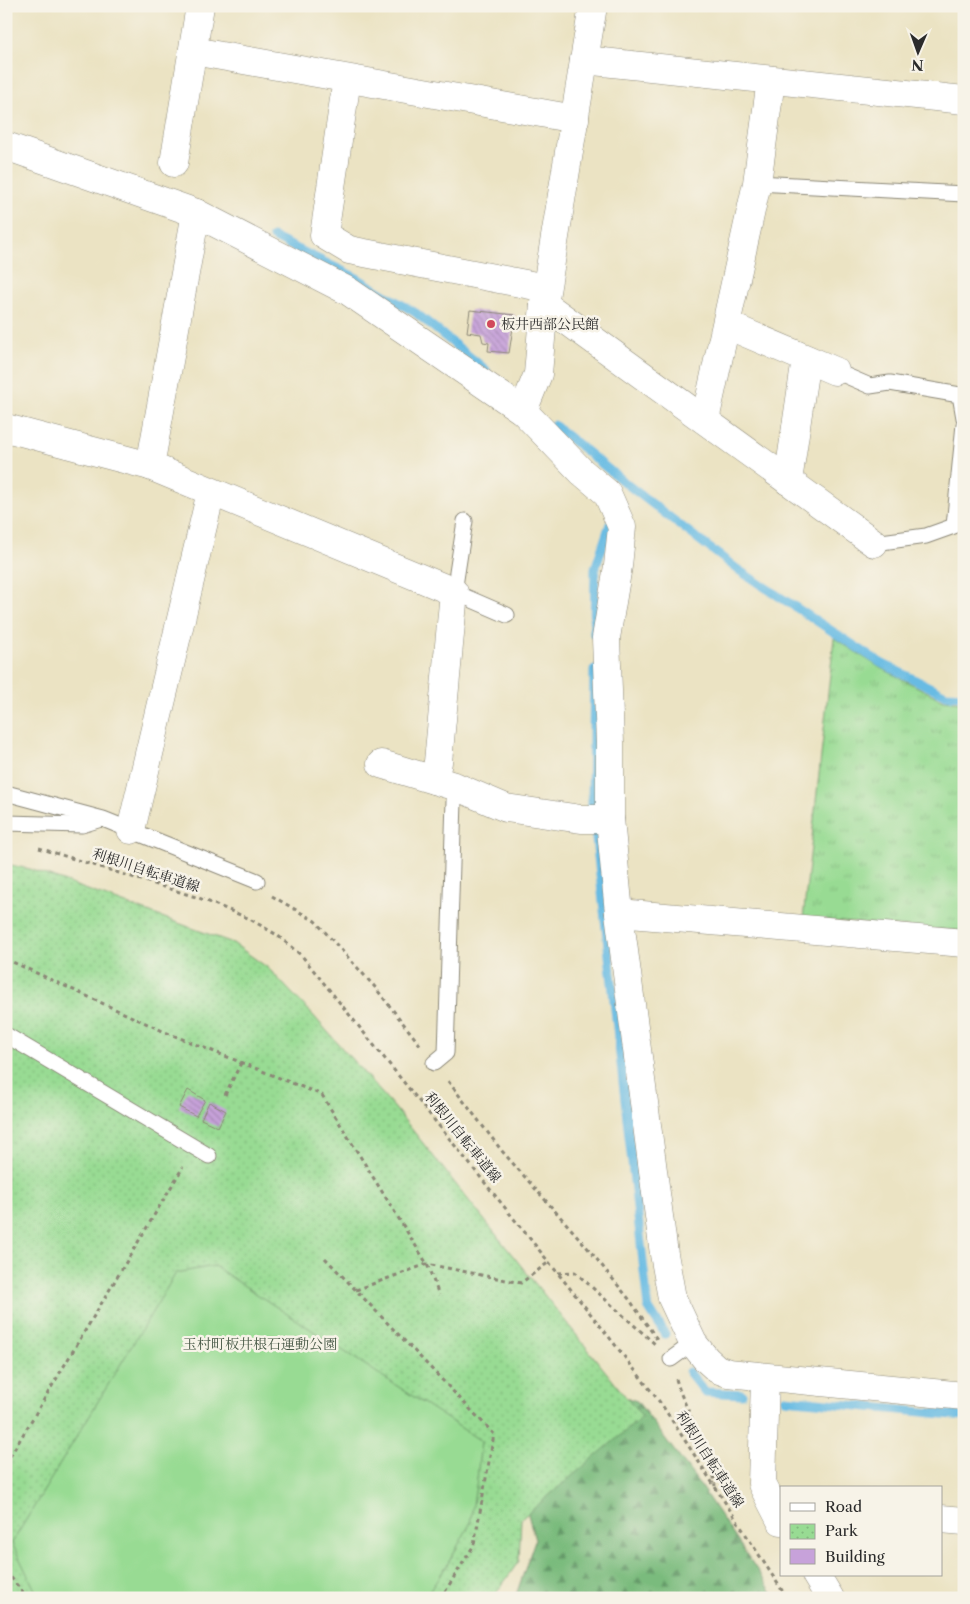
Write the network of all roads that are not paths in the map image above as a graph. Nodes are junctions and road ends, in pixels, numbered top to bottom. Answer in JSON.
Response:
{"nodes":[{"id":1,"x":200,"y":6,"type":"edge"},
{"id":2,"x":593,"y":6,"type":"edge"},
{"id":3,"x":192,"y":51,"type":"junction"},
{"id":4,"x":584,"y":60,"type":"junction"},
{"id":5,"x":347,"y":78,"type":"junction"},
{"id":6,"x":771,"y":80,"type":"junction"},
{"id":7,"x":964,"y":100,"type":"edge"},
{"id":8,"x":575,"y":119,"type":"junction"},
{"id":9,"x":6,"y":146,"type":"edge"},
{"id":10,"x":174,"y":164,"type":"dead end"},
{"id":11,"x":757,"y":183,"type":"junction"},
{"id":12,"x":964,"y":194,"type":"edge"},
{"id":13,"x":196,"y":213,"type":"junction"},
{"id":14,"x":545,"y":296,"type":"junction"},
{"id":15,"x":727,"y":325,"type":"junction"},
{"id":16,"x":806,"y":359,"type":"junction"},
{"id":17,"x":836,"y":372,"type":"joint"},
{"id":18,"x":523,"y":411,"type":"junction"},
{"id":19,"x":964,"y":418,"type":"edge"},
{"id":20,"x":705,"y":420,"type":"junction"},
{"id":21,"x":964,"y":424,"type":"edge"},
{"id":22,"x":6,"y":428,"type":"edge"},
{"id":23,"x":150,"y":466,"type":"junction"},
{"id":24,"x":788,"y":481,"type":"junction"},
{"id":25,"x":211,"y":492,"type":"junction"},
{"id":26,"x":465,"y":521,"type":"dead end"},
{"id":27,"x":874,"y":544,"type":"joint"},
{"id":28,"x":454,"y":592,"type":"junction"},
{"id":29,"x":507,"y":615,"type":"dead end"},
{"id":30,"x":381,"y":764,"type":"dead end"},
{"id":31,"x":445,"y":784,"type":"junction"},
{"id":32,"x":6,"y":793,"type":"edge"},
{"id":33,"x":103,"y":819,"type":"junction"},
{"id":34,"x":610,"y":819,"type":"junction"},
{"id":35,"x":6,"y":823,"type":"edge"},
{"id":36,"x":131,"y":830,"type":"junction"},
{"id":37,"x":257,"y":881,"type":"road end"},
{"id":38,"x":619,"y":914,"type":"junction"},
{"id":39,"x":964,"y":943,"type":"edge"},
{"id":40,"x":6,"y":1034,"type":"edge"},
{"id":41,"x":434,"y":1063,"type":"road end"},
{"id":42,"x":209,"y":1156,"type":"dead end"},
{"id":43,"x":693,"y":1343,"type":"junction"},
{"id":44,"x":671,"y":1359,"type":"road end"},
{"id":45,"x":765,"y":1378,"type":"junction"},
{"id":46,"x":964,"y":1396,"type":"edge"},
{"id":47,"x":780,"y":1518,"type":"edge"},
{"id":48,"x":942,"y":1519,"type":"edge"},
{"id":49,"x":964,"y":1521,"type":"edge"},
{"id":50,"x":817,"y":1576,"type":"edge"},
{"id":51,"x":830,"y":1598,"type":"edge"}],
"edges":[{"from":1,"to":3,"type":"street"},
{"from":2,"to":4,"type":"street"},
{"from":3,"to":5,"type":"street"},
{"from":3,"to":10,"type":"street"},
{"from":4,"to":6,"type":"street"},
{"from":4,"to":8,"type":"street"},
{"from":5,"to":8,"type":"street"},
{"from":5,"to":14,"type":"street"},
{"from":6,"to":7,"type":"street"},
{"from":6,"to":11,"type":"street"},
{"from":8,"to":14,"type":"street"},
{"from":9,"to":13,"type":"street"},
{"from":11,"to":12,"type":"lane"},
{"from":11,"to":15,"type":"street"},
{"from":13,"to":18,"type":"street"},
{"from":13,"to":23,"type":"street"},
{"from":14,"to":18,"type":"street"},
{"from":14,"to":20,"type":"street"},
{"from":15,"to":16,"type":"street"},
{"from":15,"to":20,"type":"street"},
{"from":16,"to":17,"type":"street"},
{"from":16,"to":24,"type":"street"},
{"from":17,"to":19,"type":"lane"},
{"from":18,"to":34,"type":"street"},
{"from":20,"to":24,"type":"street"},
{"from":21,"to":27,"type":"lane"},
{"from":22,"to":23,"type":"street"},
{"from":23,"to":25,"type":"street"},
{"from":24,"to":27,"type":"street"},
{"from":25,"to":28,"type":"street"},
{"from":25,"to":36,"type":"street"},
{"from":26,"to":28,"type":"lane"},
{"from":28,"to":29,"type":"lane"},
{"from":28,"to":31,"type":"street"},
{"from":30,"to":31,"type":"street"},
{"from":31,"to":34,"type":"street"},
{"from":31,"to":41,"type":"lane"},
{"from":32,"to":33,"type":"lane"},
{"from":33,"to":35,"type":"lane"},
{"from":33,"to":36,"type":"lane"},
{"from":34,"to":38,"type":"street"},
{"from":36,"to":37,"type":"lane"},
{"from":38,"to":39,"type":"street"},
{"from":38,"to":43,"type":"street"},
{"from":40,"to":42,"type":"lane"},
{"from":43,"to":44,"type":"lane"},
{"from":43,"to":45,"type":"street"},
{"from":45,"to":46,"type":"street"},
{"from":45,"to":47,"type":"street"},
{"from":48,"to":49,"type":"street"},
{"from":50,"to":51,"type":"street"}]}
